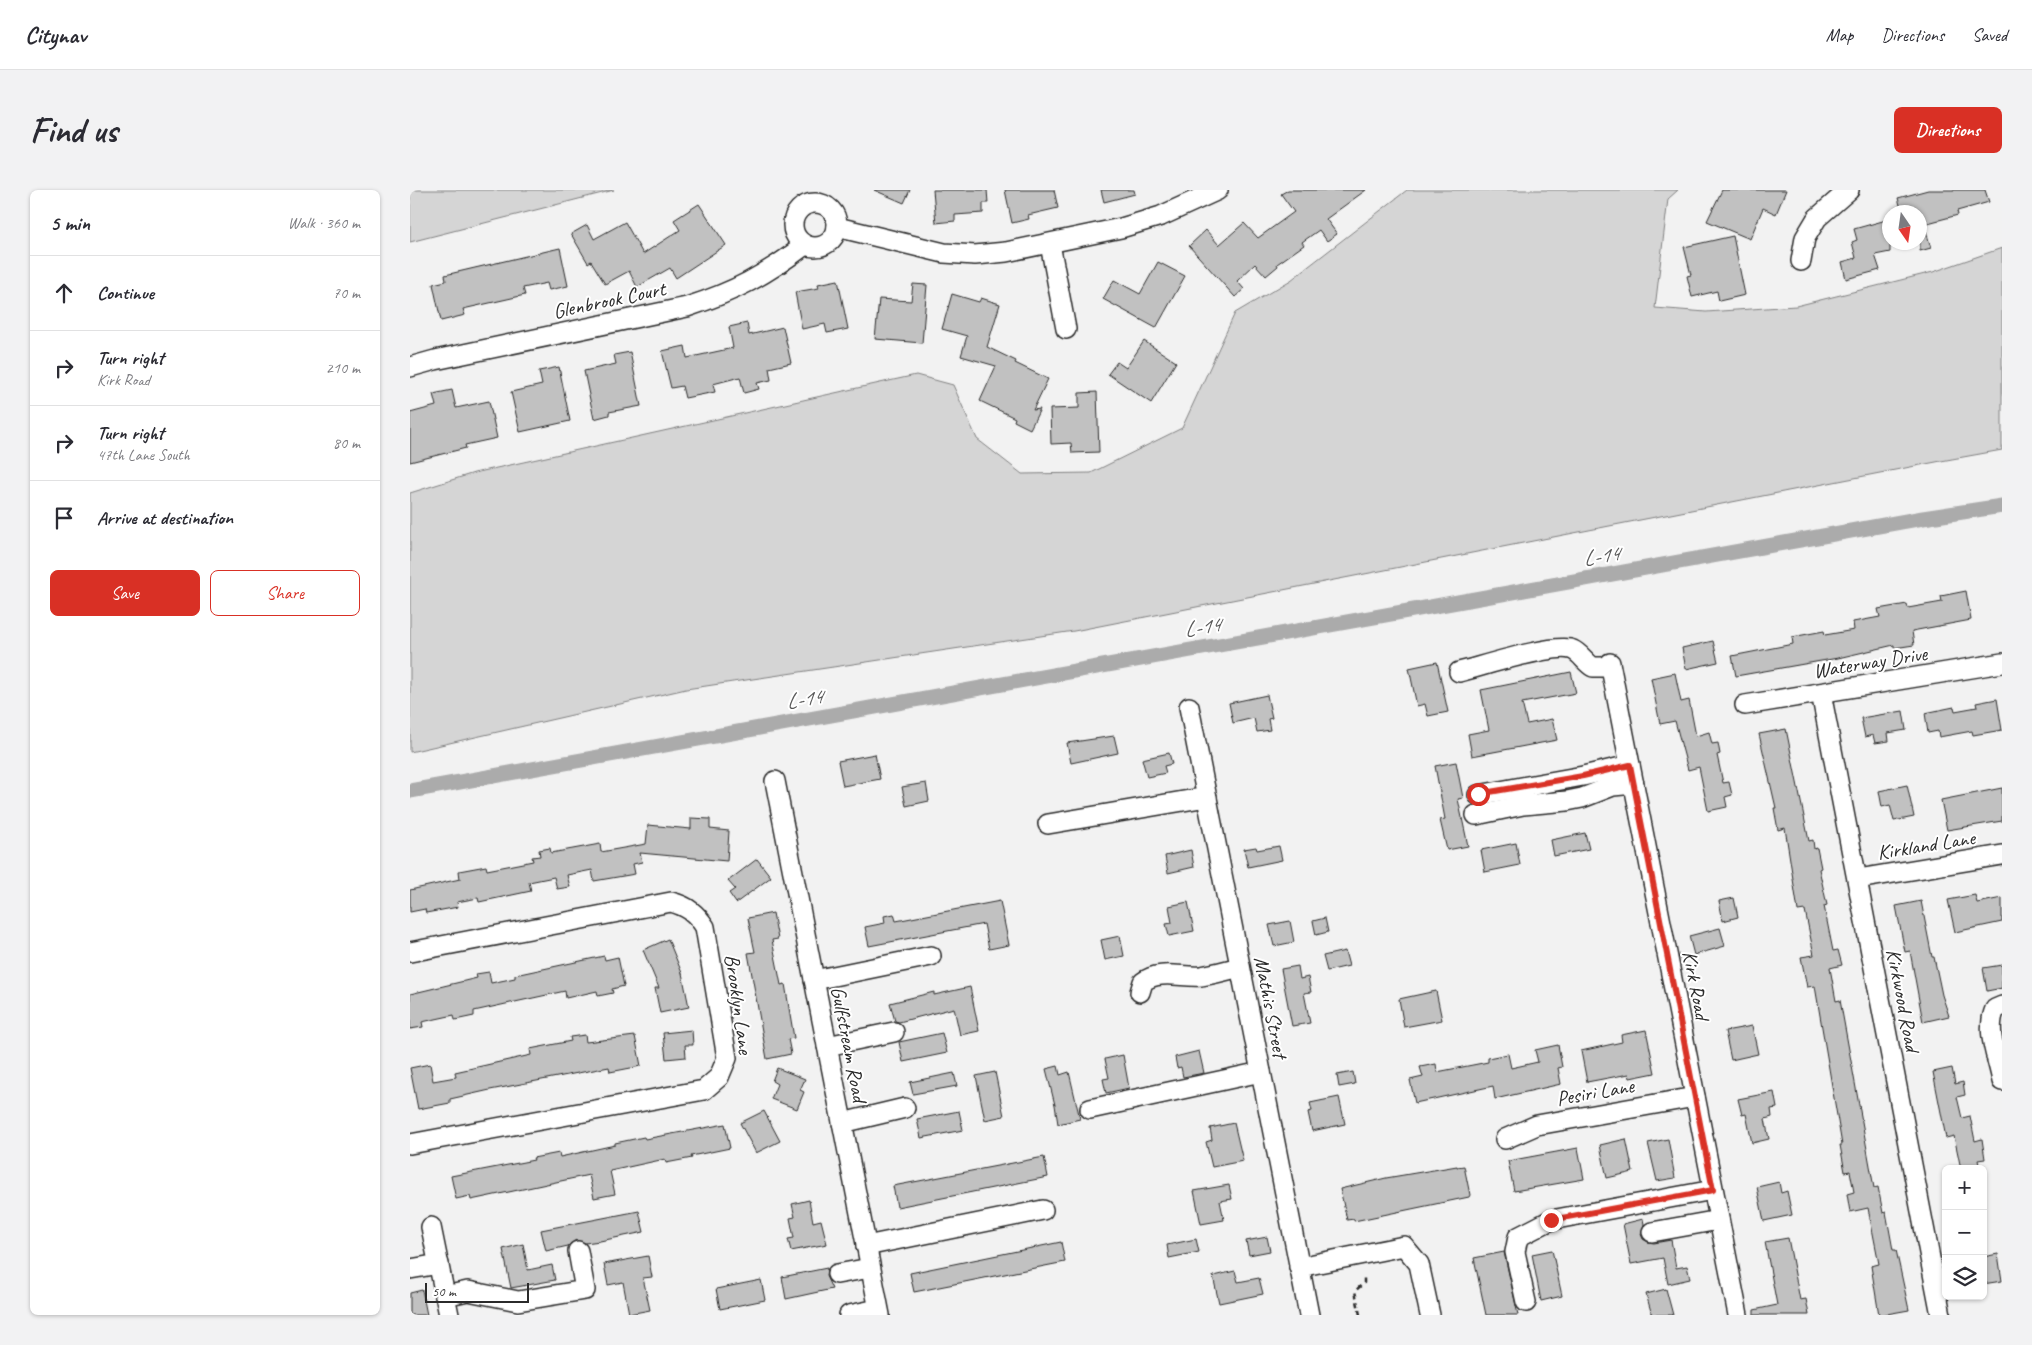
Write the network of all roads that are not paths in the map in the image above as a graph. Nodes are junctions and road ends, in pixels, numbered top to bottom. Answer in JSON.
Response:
{"nodes":[{"id":1,"x":1218,"y":190,"type":"edge"},
{"id":2,"x":1849,"y":190,"type":"edge"},
{"id":3,"x":805,"y":197,"type":"edge"},
{"id":4,"x":836,"y":227,"type":"junction"},
{"id":5,"x":1050,"y":244,"type":"junction"},
{"id":6,"x":805,"y":245,"type":"junction"},
{"id":7,"x":1801,"y":261,"type":"dead end"},
{"id":8,"x":1066,"y":329,"type":"dead end"},
{"id":9,"x":410,"y":367,"type":"edge"},
{"id":10,"x":2002,"y":662,"type":"edge"},
{"id":11,"x":1460,"y":672,"type":"dead end"},
{"id":12,"x":1821,"y":693,"type":"junction"},
{"id":13,"x":1745,"y":705,"type":"dead end"},
{"id":14,"x":1189,"y":707,"type":"dead end"},
{"id":15,"x":1630,"y":765,"type":"junction"},
{"id":16,"x":774,"y":781,"type":"dead end"},
{"id":17,"x":1634,"y":784,"type":"junction"},
{"id":18,"x":1478,"y":794,"type":"dead end"},
{"id":19,"x":1207,"y":797,"type":"junction"},
{"id":20,"x":1476,"y":815,"type":"dead end"},
{"id":21,"x":1048,"y":824,"type":"dead end"},
{"id":22,"x":2002,"y":855,"type":"edge"},
{"id":23,"x":1858,"y":879,"type":"junction"},
{"id":24,"x":410,"y":952,"type":"edge"},
{"id":25,"x":931,"y":956,"type":"dead end"},
{"id":26,"x":1240,"y":967,"type":"junction"},
{"id":27,"x":814,"y":980,"type":"junction"},
{"id":28,"x":1140,"y":992,"type":"dead end"},
{"id":29,"x":2002,"y":1006,"type":"edge"},
{"id":30,"x":894,"y":1032,"type":"dead end"},
{"id":31,"x":827,"y":1046,"type":"junction"},
{"id":32,"x":1261,"y":1072,"type":"junction"},
{"id":33,"x":2001,"y":1076,"type":"edge"},
{"id":34,"x":1695,"y":1098,"type":"junction"},
{"id":35,"x":905,"y":1108,"type":"dead end"},
{"id":36,"x":1090,"y":1109,"type":"dead end"},
{"id":37,"x":842,"y":1123,"type":"junction"},
{"id":38,"x":1504,"y":1139,"type":"dead end"},
{"id":39,"x":410,"y":1144,"type":"edge"},
{"id":40,"x":1713,"y":1190,"type":"junction"},
{"id":41,"x":1043,"y":1210,"type":"dead end"},
{"id":42,"x":1719,"y":1220,"type":"junction"},
{"id":43,"x":431,"y":1227,"type":"dead end"},
{"id":44,"x":1652,"y":1232,"type":"dead end"},
{"id":45,"x":866,"y":1246,"type":"junction"},
{"id":46,"x":578,"y":1251,"type":"dead end"},
{"id":47,"x":438,"y":1264,"type":"junction"},
{"id":48,"x":1299,"y":1267,"type":"junction"},
{"id":49,"x":870,"y":1268,"type":"junction"},
{"id":50,"x":410,"y":1269,"type":"edge"},
{"id":51,"x":837,"y":1274,"type":"dead end"},
{"id":52,"x":445,"y":1296,"type":"junction"},
{"id":53,"x":1526,"y":1302,"type":"dead end"},
{"id":54,"x":879,"y":1312,"type":"edge"},
{"id":55,"x":449,"y":1315,"type":"edge"},
{"id":56,"x":848,"y":1315,"type":"edge"},
{"id":57,"x":1309,"y":1315,"type":"edge"},
{"id":58,"x":1430,"y":1315,"type":"edge"},
{"id":59,"x":1738,"y":1315,"type":"edge"},
{"id":60,"x":1941,"y":1315,"type":"edge"}],
"edges":[{"from":1,"to":5,"type":"street"},
{"from":2,"to":7,"type":"street"},
{"from":3,"to":4,"type":"street"},
{"from":3,"to":6,"type":"street"},
{"from":4,"to":5,"type":"street"},
{"from":4,"to":6,"type":"street"},
{"from":5,"to":8,"type":"street"},
{"from":6,"to":9,"type":"street","name":"Glenbrook Court"},
{"from":10,"to":12,"type":"street","name":"Waterway Drive"},
{"from":11,"to":15,"type":"street","name":"Kirk Road"},
{"from":12,"to":13,"type":"street","name":"Waterway Drive"},
{"from":12,"to":23,"type":"street","name":"Kirkwood Road"},
{"from":14,"to":19,"type":"street","name":"Mathis Street"},
{"from":15,"to":17,"type":"street","name":"Kirk Road"},
{"from":15,"to":18,"type":"street"},
{"from":16,"to":27,"type":"street","name":"Gulfstream Road"},
{"from":17,"to":20,"type":"street"},
{"from":17,"to":34,"type":"street","name":"Kirk Road"},
{"from":19,"to":21,"type":"street"},
{"from":19,"to":26,"type":"street","name":"Mathis Street"},
{"from":22,"to":23,"type":"street","name":"Kirkland Lane"},
{"from":23,"to":60,"type":"street","name":"Kirkwood Road"},
{"from":24,"to":39,"type":"street","name":"Brooklyn Lane"},
{"from":25,"to":27,"type":"street"},
{"from":26,"to":28,"type":"street"},
{"from":26,"to":32,"type":"street","name":"Mathis Street"},
{"from":27,"to":31,"type":"street","name":"Gulfstream Road"},
{"from":29,"to":33,"type":"street"},
{"from":30,"to":31,"type":"street"},
{"from":31,"to":37,"type":"street","name":"Gulfstream Road"},
{"from":32,"to":36,"type":"street"},
{"from":32,"to":48,"type":"street","name":"Mathis Street"},
{"from":34,"to":38,"type":"street","name":"Pesiri Lane"},
{"from":34,"to":40,"type":"street","name":"Kirk Road"},
{"from":35,"to":37,"type":"street"},
{"from":37,"to":45,"type":"street","name":"Gulfstream Road"},
{"from":40,"to":42,"type":"street","name":"Kirk Road"},
{"from":40,"to":53,"type":"street"},
{"from":41,"to":45,"type":"street"},
{"from":42,"to":44,"type":"street"},
{"from":42,"to":59,"type":"street","name":"Kirk Road"},
{"from":43,"to":47,"type":"street"},
{"from":45,"to":49,"type":"street","name":"Gulfstream Road"},
{"from":46,"to":52,"type":"street"},
{"from":47,"to":50,"type":"street"},
{"from":47,"to":52,"type":"street"},
{"from":48,"to":57,"type":"street","name":"Mathis Street"},
{"from":48,"to":58,"type":"street"},
{"from":49,"to":51,"type":"street"},
{"from":49,"to":54,"type":"street","name":"Gulfstream Road"},
{"from":52,"to":55,"type":"street"},
{"from":54,"to":56,"type":"street"}]}
